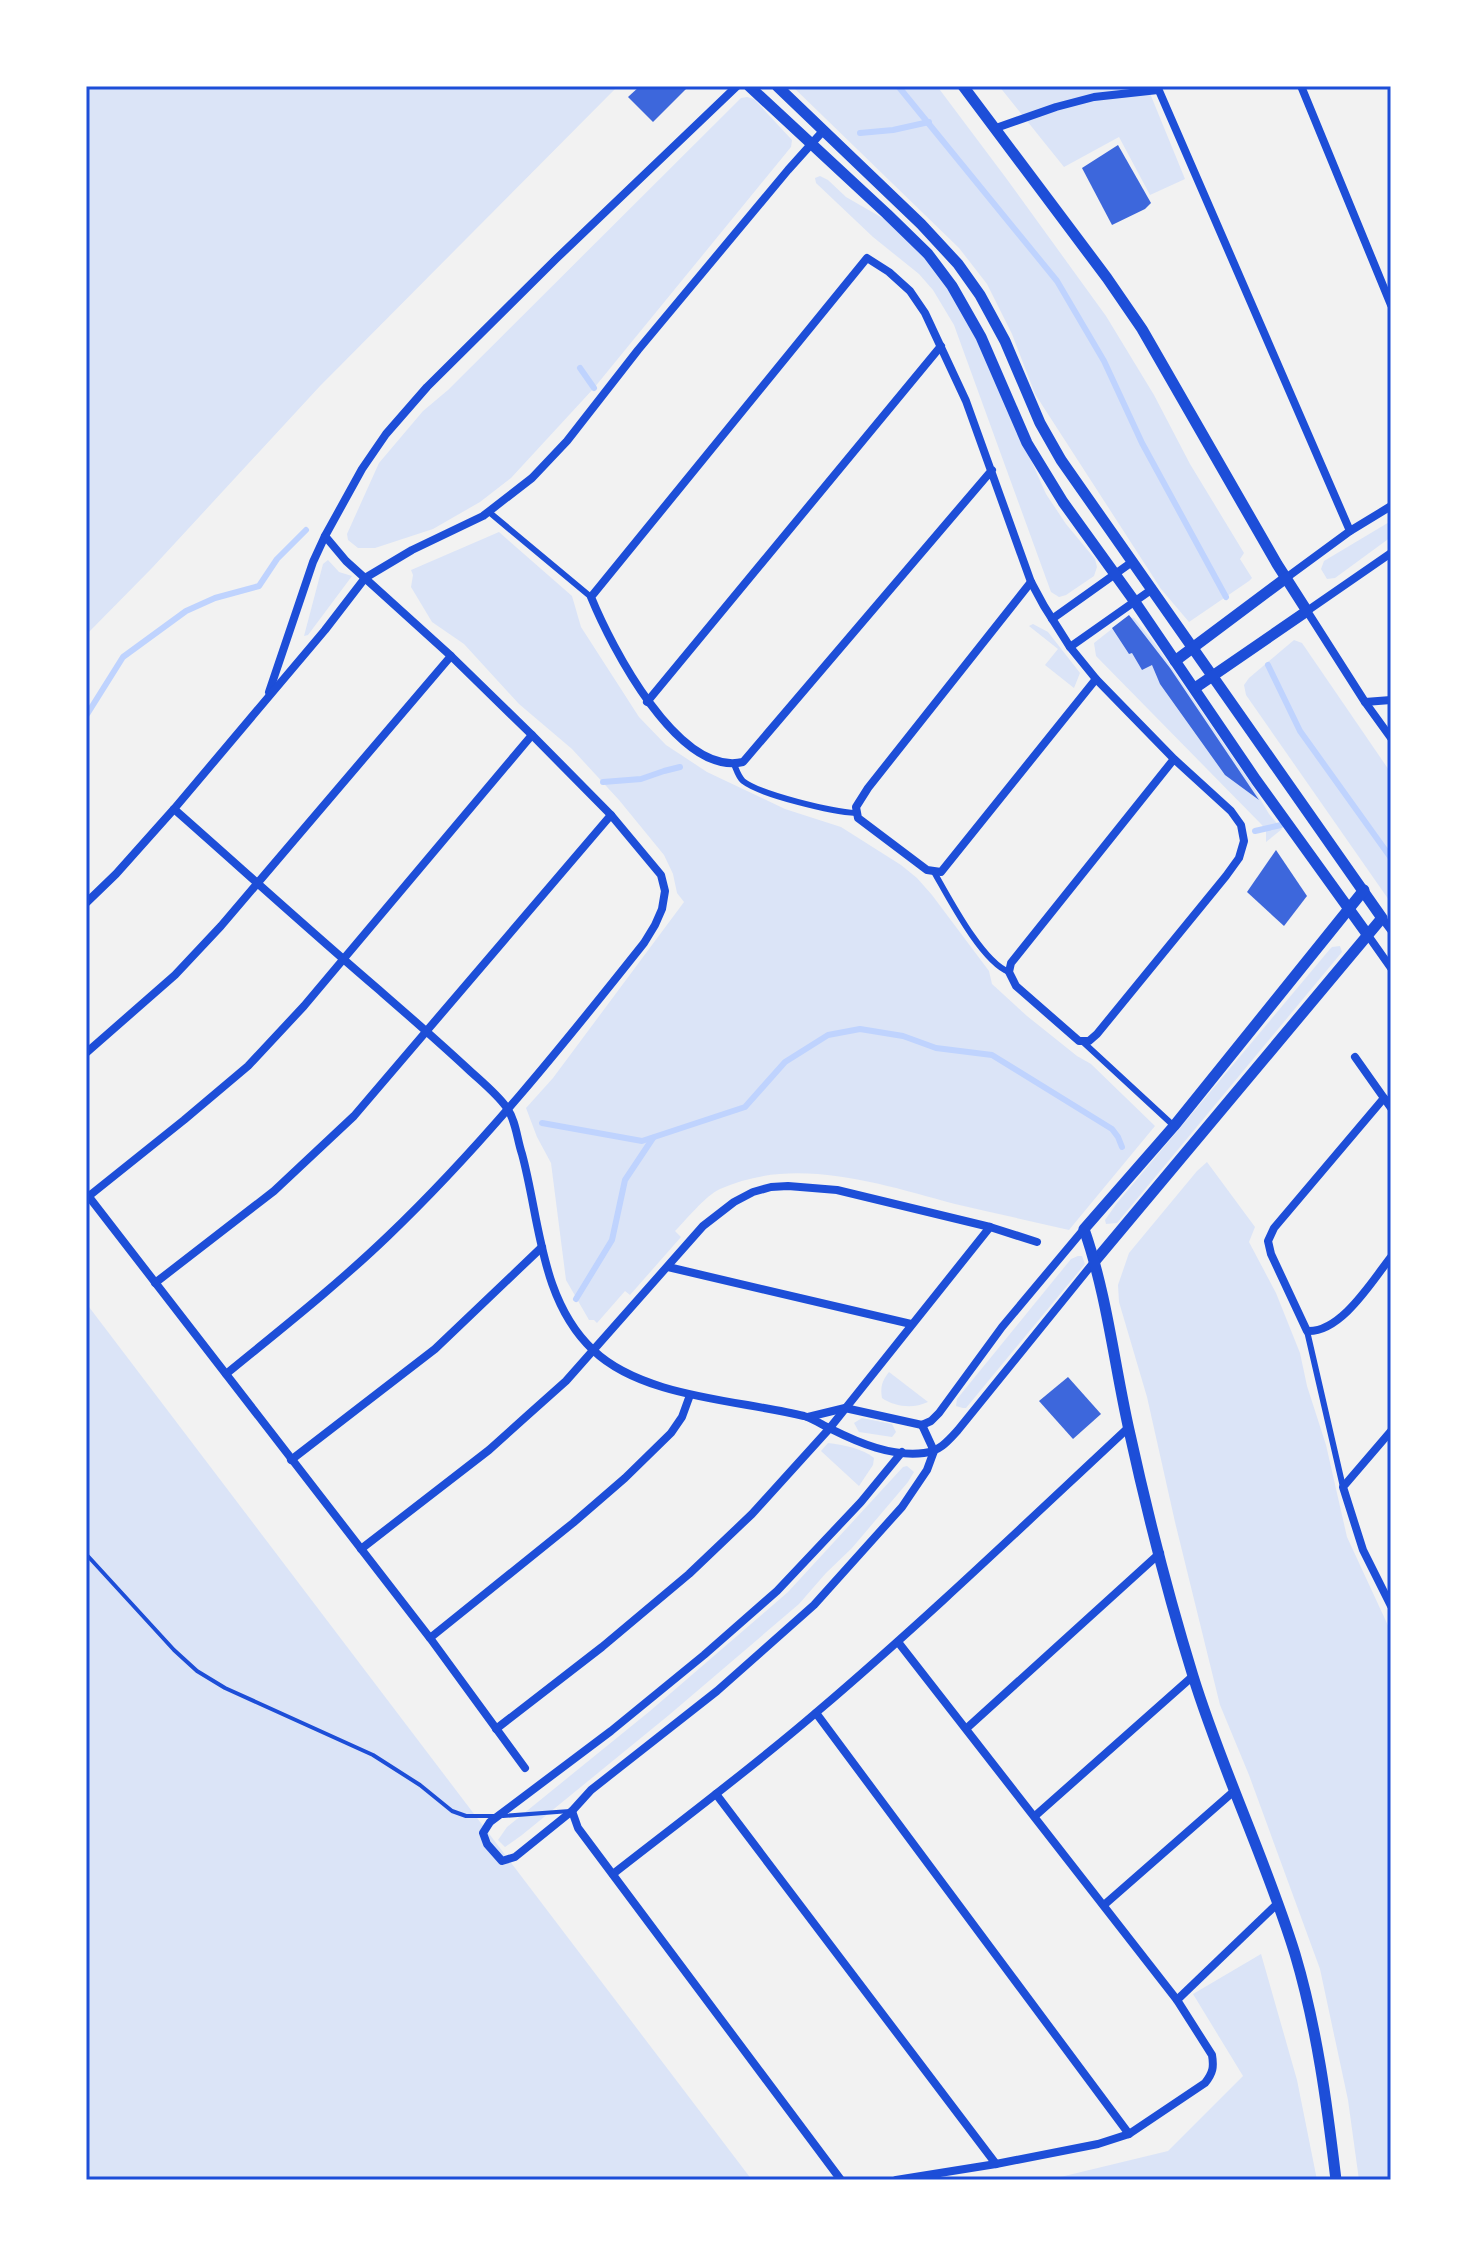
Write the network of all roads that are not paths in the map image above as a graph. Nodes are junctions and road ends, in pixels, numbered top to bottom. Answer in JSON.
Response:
{"nodes":[{"id":1,"x":737,"y":86,"type":"edge"},
{"id":2,"x":749,"y":86,"type":"edge"},
{"id":3,"x":777,"y":86,"type":"edge"},
{"id":4,"x":963,"y":86,"type":"edge"},
{"id":5,"x":1301,"y":86,"type":"edge"},
{"id":6,"x":1158,"y":88,"type":"edge"},
{"id":7,"x":996,"y":128,"type":"junction"},
{"id":8,"x":823,"y":131,"type":"junction"},
{"id":9,"x":812,"y":145,"type":"junction"},
{"id":10,"x":1391,"y":305,"type":"edge"},
{"id":11,"x":941,"y":346,"type":"junction"},
{"id":12,"x":992,"y":470,"type":"junction"},
{"id":13,"x":1391,"y":506,"type":"edge"},
{"id":14,"x":489,"y":512,"type":"junction"},
{"id":15,"x":1350,"y":531,"type":"junction"},
{"id":16,"x":325,"y":536,"type":"junction"},
{"id":17,"x":1391,"y":553,"type":"edge"},
{"id":18,"x":1132,"y":562,"type":"junction"},
{"id":19,"x":1115,"y":575,"type":"junction"},
{"id":20,"x":365,"y":578,"type":"junction"},
{"id":21,"x":1286,"y":578,"type":"junction"},
{"id":22,"x":1031,"y":582,"type":"junction"},
{"id":23,"x":1151,"y":590,"type":"junction"},
{"id":24,"x":591,"y":597,"type":"junction"},
{"id":25,"x":1135,"y":602,"type":"junction"},
{"id":26,"x":1307,"y":611,"type":"junction"},
{"id":27,"x":1052,"y":619,"type":"junction"},
{"id":28,"x":1199,"y":645,"type":"junction"},
{"id":29,"x":1070,"y":647,"type":"junction"},
{"id":30,"x":451,"y":656,"type":"junction"},
{"id":31,"x":1175,"y":661,"type":"junction"},
{"id":32,"x":1219,"y":672,"type":"junction"},
{"id":33,"x":1096,"y":679,"type":"junction"},
{"id":34,"x":1195,"y":688,"type":"junction"},
{"id":35,"x":268,"y":696,"type":"junction"},
{"id":36,"x":1391,"y":700,"type":"edge"},
{"id":37,"x":647,"y":702,"type":"junction"},
{"id":38,"x":1365,"y":702,"type":"junction"},
{"id":39,"x":532,"y":735,"type":"junction"},
{"id":40,"x":1391,"y":738,"type":"edge"},
{"id":41,"x":1174,"y":759,"type":"junction"},
{"id":42,"x":734,"y":764,"type":"junction"},
{"id":43,"x":174,"y":809,"type":"junction"},
{"id":44,"x":856,"y":813,"type":"junction"},
{"id":45,"x":611,"y":815,"type":"junction"},
{"id":46,"x":934,"y":872,"type":"junction"},
{"id":47,"x":257,"y":882,"type":"junction"},
{"id":48,"x":1364,"y":890,"type":"junction"},
{"id":49,"x":86,"y":903,"type":"edge"},
{"id":50,"x":1348,"y":909,"type":"junction"},
{"id":51,"x":1382,"y":918,"type":"junction"},
{"id":52,"x":1391,"y":930,"type":"edge"},
{"id":53,"x":1367,"y":934,"type":"junction"},
{"id":54,"x":344,"y":960,"type":"junction"},
{"id":55,"x":1391,"y":968,"type":"edge"},
{"id":56,"x":1009,"y":972,"type":"junction"},
{"id":57,"x":427,"y":1031,"type":"junction"},
{"id":58,"x":1083,"y":1042,"type":"junction"},
{"id":59,"x":86,"y":1053,"type":"edge"},
{"id":60,"x":1355,"y":1057,"type":"dead end"},
{"id":61,"x":1384,"y":1098,"type":"junction"},
{"id":62,"x":1391,"y":1108,"type":"edge"},
{"id":63,"x":509,"y":1110,"type":"junction"},
{"id":64,"x":1174,"y":1126,"type":"junction"},
{"id":65,"x":87,"y":1194,"type":"edge"},
{"id":66,"x":990,"y":1227,"type":"junction"},
{"id":67,"x":1084,"y":1229,"type":"junction"},
{"id":68,"x":1037,"y":1242,"type":"dead end"},
{"id":69,"x":542,"y":1247,"type":"junction"},
{"id":70,"x":1391,"y":1257,"type":"edge"},
{"id":71,"x":1095,"y":1261,"type":"junction"},
{"id":72,"x":668,"y":1267,"type":"junction"},
{"id":73,"x":155,"y":1283,"type":"junction"},
{"id":74,"x":911,"y":1324,"type":"junction"},
{"id":75,"x":1307,"y":1331,"type":"junction"},
{"id":76,"x":593,"y":1351,"type":"junction"},
{"id":77,"x":226,"y":1374,"type":"junction"},
{"id":78,"x":690,"y":1395,"type":"junction"},
{"id":79,"x":845,"y":1408,"type":"junction"},
{"id":80,"x":808,"y":1417,"type":"junction"},
{"id":81,"x":922,"y":1425,"type":"junction"},
{"id":82,"x":1128,"y":1428,"type":"junction"},
{"id":83,"x":829,"y":1429,"type":"junction"},
{"id":84,"x":1391,"y":1431,"type":"edge"},
{"id":85,"x":934,"y":1451,"type":"junction"},
{"id":86,"x":902,"y":1452,"type":"junction"},
{"id":87,"x":291,"y":1460,"type":"junction"},
{"id":88,"x":1343,"y":1487,"type":"junction"},
{"id":89,"x":361,"y":1549,"type":"junction"},
{"id":90,"x":1160,"y":1553,"type":"junction"},
{"id":91,"x":86,"y":1554,"type":"edge"},
{"id":92,"x":1391,"y":1606,"type":"edge"},
{"id":93,"x":430,"y":1638,"type":"junction"},
{"id":94,"x":898,"y":1642,"type":"junction"},
{"id":95,"x":1193,"y":1676,"type":"junction"},
{"id":96,"x":816,"y":1713,"type":"junction"},
{"id":97,"x":967,"y":1728,"type":"junction"},
{"id":98,"x":496,"y":1729,"type":"junction"},
{"id":99,"x":525,"y":1768,"type":"dead end"},
{"id":100,"x":1233,"y":1792,"type":"junction"},
{"id":101,"x":716,"y":1794,"type":"junction"},
{"id":102,"x":572,"y":1811,"type":"junction"},
{"id":103,"x":497,"y":1816,"type":"junction"},
{"id":104,"x":1035,"y":1816,"type":"junction"},
{"id":105,"x":613,"y":1874,"type":"junction"},
{"id":106,"x":1278,"y":1903,"type":"junction"},
{"id":107,"x":1104,"y":1905,"type":"junction"},
{"id":108,"x":1177,"y":2000,"type":"junction"},
{"id":109,"x":1129,"y":2134,"type":"junction"},
{"id":110,"x":996,"y":2164,"type":"junction"},
{"id":111,"x":841,"y":2180,"type":"edge"},
{"id":112,"x":896,"y":2180,"type":"edge"},
{"id":113,"x":1336,"y":2180,"type":"edge"}],
"edges":[{"from":1,"to":16,"type":"street"},
{"from":2,"to":9,"type":"street"},
{"from":3,"to":8,"type":"street"},
{"from":4,"to":7,"type":"street"},
{"from":5,"to":10,"type":"street"},
{"from":6,"to":7,"type":"street"},
{"from":6,"to":15,"type":"street"},
{"from":7,"to":21,"type":"street"},
{"from":8,"to":9,"type":"street"},
{"from":8,"to":18,"type":"street"},
{"from":9,"to":14,"type":"street"},
{"from":9,"to":19,"type":"street"},
{"from":11,"to":12,"type":"street"},
{"from":11,"to":24,"type":"street"},
{"from":11,"to":37,"type":"street"},
{"from":12,"to":22,"type":"street"},
{"from":12,"to":42,"type":"street"},
{"from":13,"to":15,"type":"street"},
{"from":14,"to":20,"type":"street"},
{"from":14,"to":24,"type":"street"},
{"from":15,"to":21,"type":"street"},
{"from":16,"to":20,"type":"street"},
{"from":16,"to":35,"type":"street"},
{"from":17,"to":26,"type":"street"},
{"from":18,"to":19,"type":"street"},
{"from":18,"to":23,"type":"street"},
{"from":19,"to":25,"type":"street"},
{"from":19,"to":27,"type":"street"},
{"from":20,"to":30,"type":"street"},
{"from":20,"to":35,"type":"street"},
{"from":21,"to":26,"type":"street"},
{"from":21,"to":28,"type":"street"},
{"from":22,"to":27,"type":"street"},
{"from":22,"to":44,"type":"street"},
{"from":23,"to":25,"type":"street"},
{"from":23,"to":28,"type":"street"},
{"from":24,"to":37,"type":"street"},
{"from":25,"to":29,"type":"street"},
{"from":25,"to":31,"type":"street"},
{"from":26,"to":32,"type":"street"},
{"from":26,"to":38,"type":"street"},
{"from":27,"to":29,"type":"street"},
{"from":28,"to":31,"type":"street"},
{"from":28,"to":32,"type":"street"},
{"from":29,"to":33,"type":"street"},
{"from":30,"to":39,"type":"street"},
{"from":30,"to":47,"type":"street"},
{"from":31,"to":34,"type":"street"},
{"from":32,"to":34,"type":"street"},
{"from":32,"to":48,"type":"street"},
{"from":33,"to":41,"type":"street"},
{"from":33,"to":46,"type":"street"},
{"from":34,"to":50,"type":"street"},
{"from":35,"to":43,"type":"street"},
{"from":36,"to":38,"type":"street"},
{"from":37,"to":42,"type":"street"},
{"from":38,"to":40,"type":"street"},
{"from":39,"to":45,"type":"street"},
{"from":39,"to":54,"type":"street"},
{"from":41,"to":56,"type":"street"},
{"from":41,"to":58,"type":"street"},
{"from":42,"to":44,"type":"street"},
{"from":43,"to":47,"type":"street"},
{"from":43,"to":49,"type":"street"},
{"from":44,"to":46,"type":"street"},
{"from":45,"to":57,"type":"street"},
{"from":45,"to":63,"type":"street"},
{"from":46,"to":56,"type":"street"},
{"from":47,"to":54,"type":"street"},
{"from":47,"to":59,"type":"street"},
{"from":48,"to":50,"type":"street"},
{"from":48,"to":51,"type":"street"},
{"from":50,"to":53,"type":"street"},
{"from":50,"to":64,"type":"street"},
{"from":51,"to":52,"type":"street"},
{"from":51,"to":53,"type":"street"},
{"from":53,"to":55,"type":"street"},
{"from":53,"to":71,"type":"street"},
{"from":54,"to":57,"type":"street"},
{"from":54,"to":65,"type":"street"},
{"from":56,"to":58,"type":"street"},
{"from":57,"to":63,"type":"street"},
{"from":57,"to":73,"type":"street"},
{"from":58,"to":64,"type":"street"},
{"from":60,"to":61,"type":"street"},
{"from":61,"to":62,"type":"street"},
{"from":61,"to":75,"type":"street"},
{"from":63,"to":69,"type":"street"},
{"from":63,"to":77,"type":"street"},
{"from":64,"to":67,"type":"street"},
{"from":65,"to":73,"type":"street"},
{"from":66,"to":68,"type":"street"},
{"from":66,"to":72,"type":"street"},
{"from":66,"to":74,"type":"street"},
{"from":67,"to":71,"type":"street"},
{"from":67,"to":81,"type":"street"},
{"from":69,"to":76,"type":"street"},
{"from":69,"to":87,"type":"street"},
{"from":70,"to":75,"type":"street"},
{"from":71,"to":82,"type":"street"},
{"from":71,"to":85,"type":"street"},
{"from":72,"to":74,"type":"street"},
{"from":72,"to":76,"type":"street"},
{"from":73,"to":77,"type":"street"},
{"from":74,"to":79,"type":"street"},
{"from":75,"to":88,"type":"street"},
{"from":76,"to":78,"type":"street"},
{"from":76,"to":89,"type":"street"},
{"from":77,"to":87,"type":"street"},
{"from":78,"to":80,"type":"street"},
{"from":78,"to":93,"type":"street"},
{"from":79,"to":80,"type":"street"},
{"from":79,"to":81,"type":"street"},
{"from":79,"to":83,"type":"street"},
{"from":80,"to":83,"type":"street"},
{"from":81,"to":85,"type":"street"},
{"from":82,"to":90,"type":"street"},
{"from":82,"to":94,"type":"street"},
{"from":83,"to":86,"type":"street"},
{"from":83,"to":98,"type":"street"},
{"from":84,"to":88,"type":"street"},
{"from":85,"to":86,"type":"street"},
{"from":85,"to":102,"type":"street"},
{"from":86,"to":103,"type":"street"},
{"from":87,"to":89,"type":"street"},
{"from":88,"to":92,"type":"street"},
{"from":89,"to":93,"type":"street"},
{"from":90,"to":95,"type":"street"},
{"from":90,"to":97,"type":"street"},
{"from":91,"to":103,"type":"lane"},
{"from":93,"to":98,"type":"street"},
{"from":94,"to":96,"type":"street"},
{"from":94,"to":97,"type":"street"},
{"from":95,"to":100,"type":"street"},
{"from":95,"to":104,"type":"street"},
{"from":96,"to":101,"type":"street"},
{"from":96,"to":109,"type":"street"},
{"from":97,"to":104,"type":"street"},
{"from":98,"to":99,"type":"street"},
{"from":100,"to":106,"type":"street"},
{"from":100,"to":107,"type":"street"},
{"from":101,"to":105,"type":"street"},
{"from":101,"to":110,"type":"street"},
{"from":102,"to":103,"type":"lane"},
{"from":102,"to":103,"type":"street"},
{"from":102,"to":105,"type":"street"},
{"from":104,"to":107,"type":"street"},
{"from":105,"to":111,"type":"street"},
{"from":106,"to":108,"type":"street"},
{"from":106,"to":113,"type":"street"},
{"from":107,"to":108,"type":"street"},
{"from":108,"to":109,"type":"street"},
{"from":109,"to":110,"type":"street"},
{"from":110,"to":112,"type":"street"}]}
